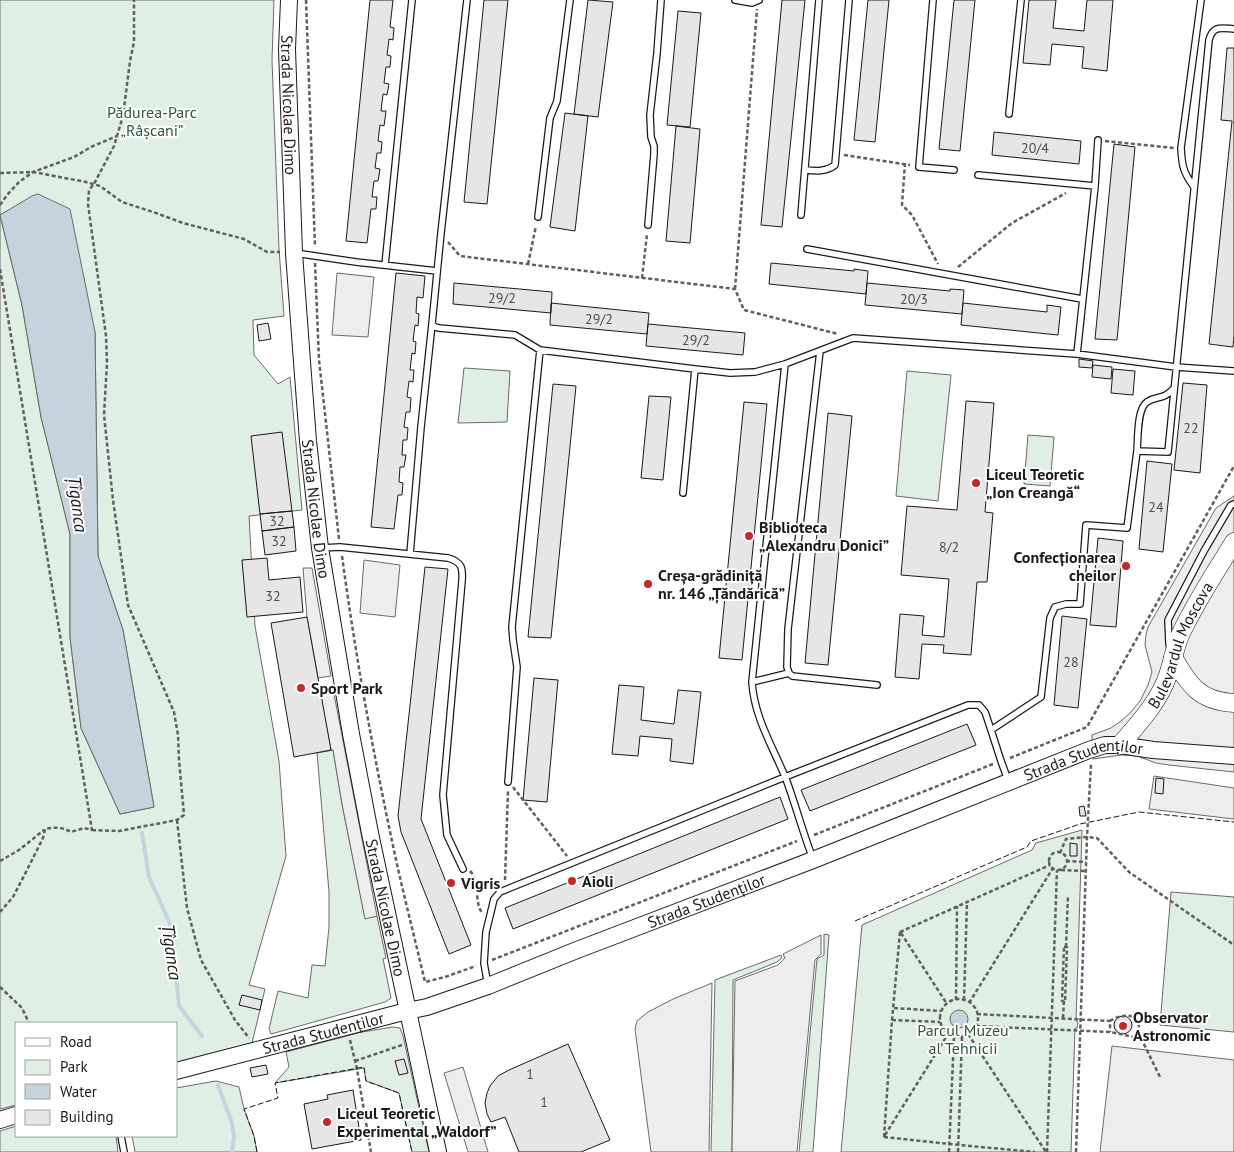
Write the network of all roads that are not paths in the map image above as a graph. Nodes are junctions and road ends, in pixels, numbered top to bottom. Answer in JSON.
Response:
{"nodes":[{"id":1,"x":289,"y":0,"type":"edge"},
{"id":2,"x":412,"y":0,"type":"edge"},
{"id":3,"x":467,"y":0,"type":"edge"},
{"id":4,"x":570,"y":0,"type":"edge"},
{"id":5,"x":661,"y":0,"type":"edge"},
{"id":6,"x":735,"y":0,"type":"edge"},
{"id":7,"x":758,"y":0,"type":"edge"},
{"id":8,"x":819,"y":0,"type":"edge"},
{"id":9,"x":849,"y":0,"type":"edge"},
{"id":10,"x":934,"y":0,"type":"edge"},
{"id":11,"x":1021,"y":0,"type":"edge"},
{"id":12,"x":1201,"y":0,"type":"edge"},
{"id":13,"x":1234,"y":29,"type":"edge"},
{"id":14,"x":1009,"y":114,"type":"dead end"},
{"id":15,"x":1098,"y":140,"type":"road end"},
{"id":16,"x":804,"y":170,"type":"junction"},
{"id":17,"x":954,"y":170,"type":"dead end"},
{"id":18,"x":978,"y":175,"type":"dead end"},
{"id":19,"x":1095,"y":186,"type":"junction"},
{"id":20,"x":1194,"y":187,"type":"junction"},
{"id":21,"x":800,"y":215,"type":"dead end"},
{"id":22,"x":538,"y":217,"type":"road end"},
{"id":23,"x":648,"y":225,"type":"road end"},
{"id":24,"x":807,"y":249,"type":"dead end"},
{"id":25,"x":294,"y":253,"type":"junction"},
{"id":26,"x":384,"y":265,"type":"junction"},
{"id":27,"x":437,"y":271,"type":"junction"},
{"id":28,"x":1082,"y":299,"type":"junction"},
{"id":29,"x":432,"y":324,"type":"junction"},
{"id":30,"x":540,"y":350,"type":"junction"},
{"id":31,"x":820,"y":351,"type":"junction"},
{"id":32,"x":1077,"y":354,"type":"junction"},
{"id":33,"x":785,"y":364,"type":"junction"},
{"id":34,"x":1176,"y":367,"type":"junction"},
{"id":35,"x":695,"y":369,"type":"junction"},
{"id":36,"x":1234,"y":371,"type":"edge"},
{"id":37,"x":1174,"y":388,"type":"junction"},
{"id":38,"x":1136,"y":450,"type":"junction"},
{"id":39,"x":683,"y":493,"type":"dead end"},
{"id":40,"x":1234,"y":504,"type":"edge"},
{"id":41,"x":1234,"y":542,"type":"edge"},
{"id":42,"x":320,"y":548,"type":"junction"},
{"id":43,"x":410,"y":554,"type":"junction"},
{"id":44,"x":1173,"y":657,"type":"junction"},
{"id":45,"x":788,"y":673,"type":"junction"},
{"id":46,"x":752,"y":682,"type":"junction"},
{"id":47,"x":877,"y":685,"type":"dead end"},
{"id":48,"x":1234,"y":703,"type":"edge"},
{"id":49,"x":991,"y":730,"type":"junction"},
{"id":50,"x":1120,"y":745,"type":"junction"},
{"id":51,"x":1234,"y":756,"type":"edge"},
{"id":52,"x":785,"y":777,"type":"junction"},
{"id":53,"x":508,"y":782,"type":"road end"},
{"id":54,"x":1008,"y":782,"type":"junction"},
{"id":55,"x":813,"y":860,"type":"junction"},
{"id":56,"x":463,"y":869,"type":"road end"},
{"id":57,"x":488,"y":986,"type":"junction"},
{"id":58,"x":407,"y":1011,"type":"junction"},
{"id":59,"x":178,"y":1069,"type":"edge"},
{"id":60,"x":15,"y":1115,"type":"edge"},
{"id":61,"x":0,"y":1120,"type":"edge"},
{"id":62,"x":122,"y":1137,"type":"edge"},
{"id":63,"x":124,"y":1152,"type":"edge"},
{"id":64,"x":438,"y":1152,"type":"edge"}],
"edges":[{"from":1,"to":25,"type":"main road","name":"Strada Nicolae Dimo"},
{"from":2,"to":26,"type":"lane"},
{"from":3,"to":27,"type":"lane"},
{"from":4,"to":22,"type":"lane"},
{"from":5,"to":23,"type":"lane"},
{"from":6,"to":7,"type":"lane"},
{"from":8,"to":16,"type":"lane"},
{"from":9,"to":16,"type":"lane"},
{"from":10,"to":17,"type":"lane"},
{"from":11,"to":14,"type":"lane"},
{"from":12,"to":20,"type":"lane"},
{"from":13,"to":20,"type":"lane"},
{"from":15,"to":19,"type":"lane"},
{"from":16,"to":21,"type":"lane"},
{"from":18,"to":19,"type":"lane"},
{"from":19,"to":28,"type":"lane"},
{"from":20,"to":34,"type":"lane"},
{"from":24,"to":28,"type":"lane"},
{"from":25,"to":26,"type":"lane"},
{"from":25,"to":42,"type":"main road","name":"Strada Nicolae Dimo"},
{"from":26,"to":27,"type":"lane"},
{"from":27,"to":29,"type":"lane"},
{"from":28,"to":32,"type":"lane"},
{"from":29,"to":30,"type":"lane"},
{"from":29,"to":43,"type":"lane"},
{"from":30,"to":35,"type":"lane"},
{"from":30,"to":53,"type":"lane"},
{"from":31,"to":32,"type":"lane"},
{"from":31,"to":33,"type":"lane"},
{"from":31,"to":45,"type":"lane"},
{"from":32,"to":34,"type":"lane"},
{"from":33,"to":35,"type":"lane"},
{"from":33,"to":46,"type":"lane"},
{"from":34,"to":36,"type":"lane"},
{"from":34,"to":37,"type":"lane"},
{"from":35,"to":39,"type":"lane"},
{"from":37,"to":38,"type":"lane"},
{"from":37,"to":38,"type":"lane"},
{"from":38,"to":49,"type":"lane"},
{"from":40,"to":44,"type":"lane"},
{"from":41,"to":44,"type":"main road","name":"Bulevardul Moscova"},
{"from":42,"to":43,"type":"lane"},
{"from":42,"to":58,"type":"main road","name":"Strada Nicolae Dimo"},
{"from":43,"to":56,"type":"lane"},
{"from":44,"to":48,"type":"main road"},
{"from":44,"to":50,"type":"main road","name":"Bulevardul Moscova"},
{"from":45,"to":46,"type":"lane"},
{"from":45,"to":47,"type":"lane"},
{"from":46,"to":52,"type":"lane"},
{"from":49,"to":52,"type":"lane"},
{"from":49,"to":54,"type":"lane"},
{"from":50,"to":51,"type":"main road","name":"Strada Studenților"},
{"from":50,"to":54,"type":"main road","name":"Strada Studenților"},
{"from":52,"to":55,"type":"lane"},
{"from":52,"to":57,"type":"lane"},
{"from":54,"to":55,"type":"main road","name":"Strada Studenților"},
{"from":55,"to":57,"type":"main road","name":"Strada Studenților"},
{"from":57,"to":58,"type":"main road","name":"Strada Studenților"},
{"from":58,"to":59,"type":"main road","name":"Strada Studenților"},
{"from":58,"to":64,"type":"main road","name":"Strada Nicolae Dimo"},
{"from":60,"to":61,"type":"main road"},
{"from":62,"to":63,"type":"lane"}]}
